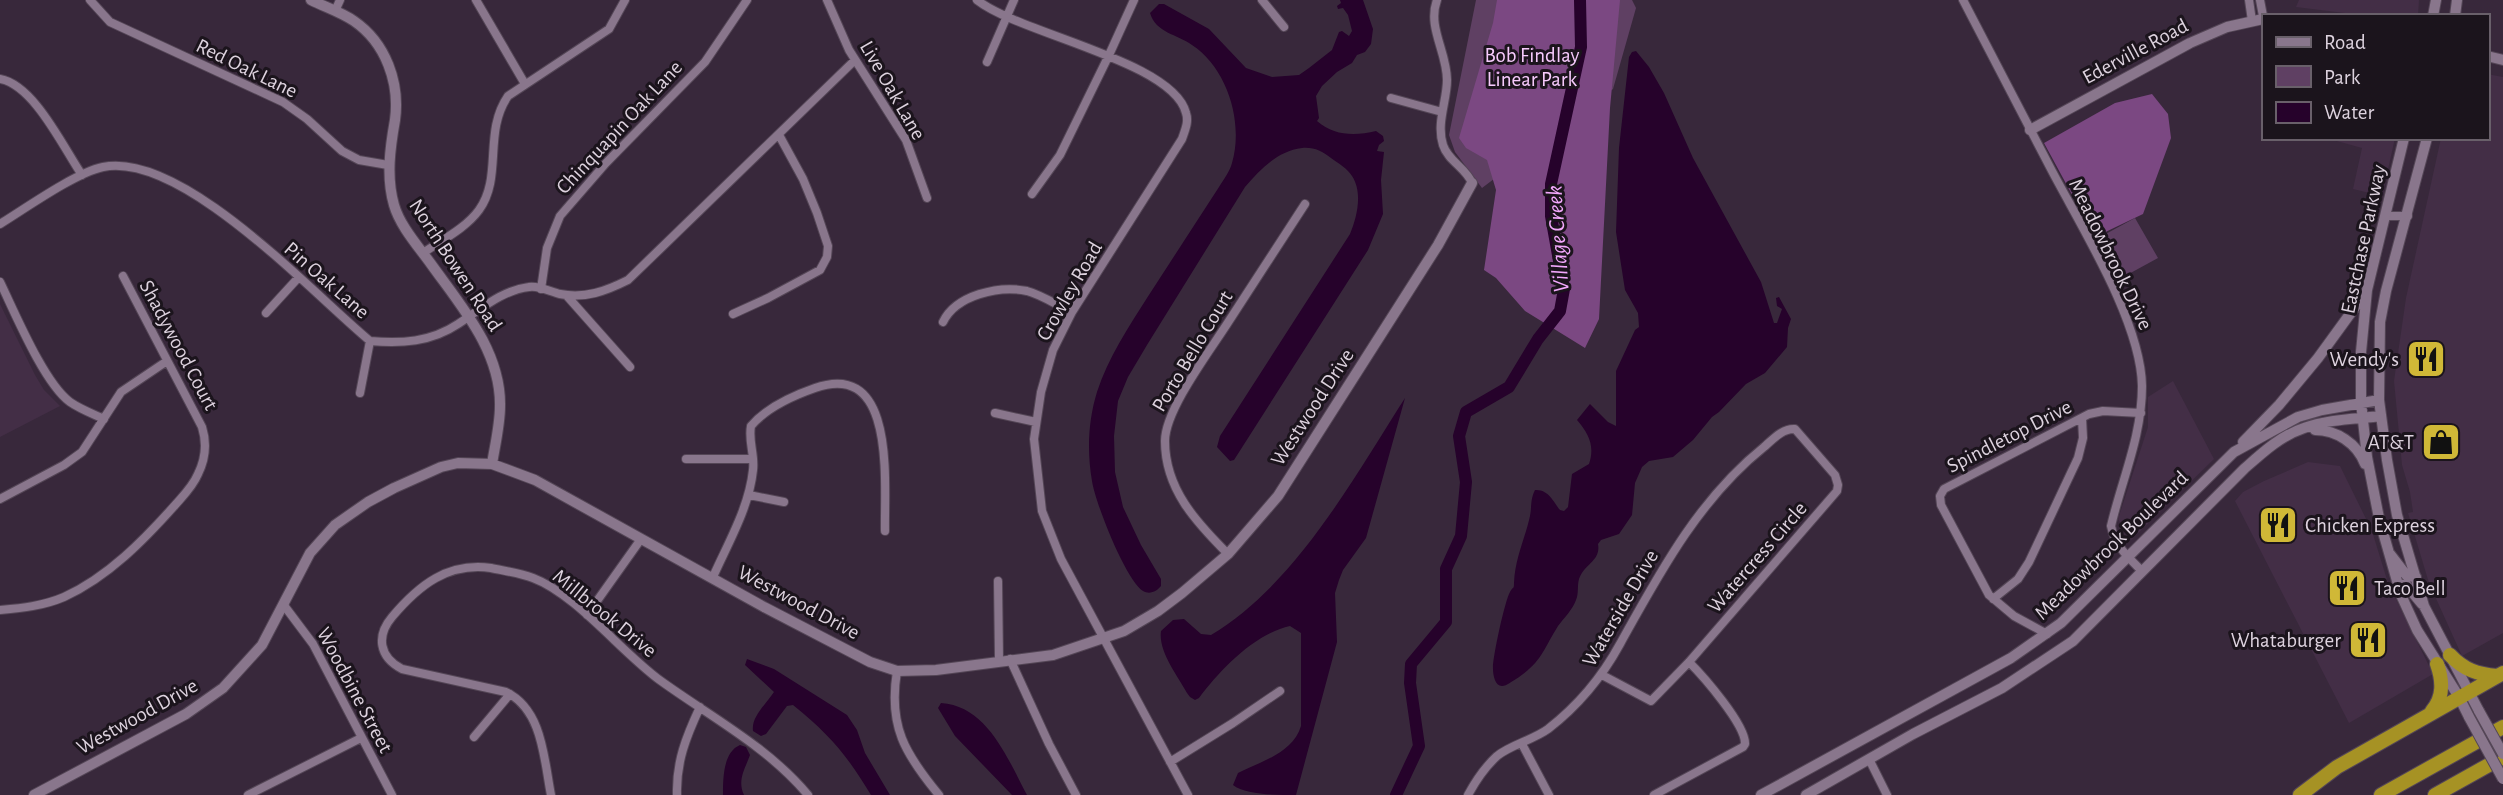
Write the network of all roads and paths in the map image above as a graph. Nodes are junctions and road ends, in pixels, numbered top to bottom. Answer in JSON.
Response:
{"nodes":[{"id":1,"x":90,"y":0,"type":"edge"},
{"id":2,"x":311,"y":0,"type":"edge"},
{"id":3,"x":340,"y":0,"type":"edge"},
{"id":4,"x":476,"y":0,"type":"edge"},
{"id":5,"x":625,"y":0,"type":"edge"},
{"id":6,"x":747,"y":0,"type":"edge"},
{"id":7,"x":827,"y":0,"type":"edge"},
{"id":8,"x":977,"y":0,"type":"edge"},
{"id":9,"x":1014,"y":0,"type":"edge"},
{"id":10,"x":1134,"y":0,"type":"edge"},
{"id":11,"x":1262,"y":0,"type":"edge"},
{"id":12,"x":1437,"y":0,"type":"edge"},
{"id":13,"x":1963,"y":0,"type":"edge"},
{"id":14,"x":2260,"y":1,"type":"edge"},
{"id":15,"x":2249,"y":2,"type":"edge"},
{"id":16,"x":335,"y":11,"type":"junction"},
{"id":17,"x":1007,"y":18,"type":"junction"},
{"id":18,"x":2260,"y":19,"type":"edge"},
{"id":19,"x":1284,"y":27,"type":"dead end"},
{"id":20,"x":1110,"y":55,"type":"junction"},
{"id":21,"x":855,"y":60,"type":"junction"},
{"id":22,"x":987,"y":62,"type":"dead end"},
{"id":23,"x":0,"y":79,"type":"edge"},
{"id":24,"x":525,"y":84,"type":"junction"},
{"id":25,"x":1391,"y":98,"type":"dead end"},
{"id":26,"x":1442,"y":112,"type":"junction"},
{"id":27,"x":2030,"y":130,"type":"junction"},
{"id":28,"x":779,"y":135,"type":"junction"},
{"id":29,"x":2404,"y":140,"type":"edge"},
{"id":30,"x":2427,"y":140,"type":"edge"},
{"id":31,"x":388,"y":165,"type":"junction"},
{"id":32,"x":82,"y":175,"type":"junction"},
{"id":33,"x":1472,"y":183,"type":"joint"},
{"id":34,"x":1032,"y":194,"type":"dead end"},
{"id":35,"x":927,"y":198,"type":"dead end"},
{"id":36,"x":1305,"y":204,"type":"dead end"},
{"id":37,"x":2385,"y":216,"type":"junction"},
{"id":38,"x":2408,"y":216,"type":"junction"},
{"id":39,"x":0,"y":224,"type":"edge"},
{"id":40,"x":423,"y":253,"type":"junction"},
{"id":41,"x":122,"y":276,"type":"dead end"},
{"id":42,"x":298,"y":278,"type":"junction"},
{"id":43,"x":0,"y":282,"type":"edge"},
{"id":44,"x":541,"y":289,"type":"junction"},
{"id":45,"x":2367,"y":290,"type":"junction"},
{"id":46,"x":567,"y":295,"type":"junction"},
{"id":47,"x":1072,"y":312,"type":"junction"},
{"id":48,"x":266,"y":313,"type":"dead end"},
{"id":49,"x":733,"y":314,"type":"dead end"},
{"id":50,"x":469,"y":317,"type":"junction"},
{"id":51,"x":943,"y":322,"type":"dead end"},
{"id":52,"x":370,"y":341,"type":"junction"},
{"id":53,"x":167,"y":361,"type":"junction"},
{"id":54,"x":630,"y":367,"type":"dead end"},
{"id":55,"x":360,"y":393,"type":"dead end"},
{"id":56,"x":2379,"y":400,"type":"junction"},
{"id":57,"x":2361,"y":402,"type":"junction"},
{"id":58,"x":995,"y":413,"type":"dead end"},
{"id":59,"x":2141,"y":413,"type":"junction"},
{"id":60,"x":2381,"y":416,"type":"junction"},
{"id":61,"x":2082,"y":418,"type":"junction"},
{"id":62,"x":2363,"y":418,"type":"junction"},
{"id":63,"x":104,"y":419,"type":"junction"},
{"id":64,"x":1036,"y":422,"type":"junction"},
{"id":65,"x":1793,"y":429,"type":"joint"},
{"id":66,"x":2298,"y":430,"type":"junction"},
{"id":67,"x":2234,"y":452,"type":"junction"},
{"id":68,"x":686,"y":459,"type":"dead end"},
{"id":69,"x":753,"y":459,"type":"junction"},
{"id":70,"x":492,"y":464,"type":"junction"},
{"id":71,"x":2371,"y":480,"type":"junction"},
{"id":72,"x":749,"y":495,"type":"junction"},
{"id":73,"x":0,"y":499,"type":"edge"},
{"id":74,"x":784,"y":502,"type":"dead end"},
{"id":75,"x":885,"y":531,"type":"dead end"},
{"id":76,"x":641,"y":539,"type":"junction"},
{"id":77,"x":2388,"y":552,"type":"junction"},
{"id":78,"x":1228,"y":554,"type":"junction"},
{"id":79,"x":2127,"y":556,"type":"junction"},
{"id":80,"x":2142,"y":571,"type":"junction"},
{"id":81,"x":713,"y":577,"type":"junction"},
{"id":82,"x":2416,"y":577,"type":"junction"},
{"id":83,"x":998,"y":580,"type":"dead end"},
{"id":84,"x":2398,"y":584,"type":"junction"},
{"id":85,"x":1993,"y":599,"type":"junction"},
{"id":86,"x":283,"y":604,"type":"junction"},
{"id":87,"x":2424,"y":606,"type":"junction"},
{"id":88,"x":0,"y":610,"type":"edge"},
{"id":89,"x":587,"y":615,"type":"junction"},
{"id":90,"x":2047,"y":634,"type":"junction"},
{"id":91,"x":1103,"y":639,"type":"junction"},
{"id":92,"x":2060,"y":650,"type":"junction"},
{"id":93,"x":2450,"y":655,"type":"junction"},
{"id":94,"x":1005,"y":659,"type":"junction"},
{"id":95,"x":1689,"y":662,"type":"junction"},
{"id":96,"x":2437,"y":664,"type":"junction"},
{"id":97,"x":897,"y":671,"type":"junction"},
{"id":98,"x":2500,"y":674,"type":"edge"},
{"id":99,"x":1602,"y":675,"type":"junction"},
{"id":100,"x":1280,"y":691,"type":"dead end"},
{"id":101,"x":510,"y":694,"type":"junction"},
{"id":102,"x":2464,"y":694,"type":"junction"},
{"id":103,"x":700,"y":708,"type":"junction"},
{"id":104,"x":2432,"y":712,"type":"junction"},
{"id":105,"x":2474,"y":714,"type":"junction"},
{"id":106,"x":2503,"y":727,"type":"edge"},
{"id":107,"x":474,"y":737,"type":"dead end"},
{"id":108,"x":361,"y":738,"type":"junction"},
{"id":109,"x":1859,"y":743,"type":"junction"},
{"id":110,"x":1522,"y":744,"type":"junction"},
{"id":111,"x":2503,"y":755,"type":"edge"},
{"id":112,"x":1869,"y":759,"type":"junction"},
{"id":113,"x":1170,"y":762,"type":"junction"},
{"id":114,"x":2503,"y":779,"type":"edge"},
{"id":115,"x":1673,"y":785,"type":"junction"},
{"id":116,"x":1659,"y":794,"type":"edge"},
{"id":117,"x":34,"y":795,"type":"edge"},
{"id":118,"x":248,"y":795,"type":"edge"},
{"id":119,"x":392,"y":795,"type":"edge"},
{"id":120,"x":551,"y":795,"type":"edge"},
{"id":121,"x":677,"y":795,"type":"edge"},
{"id":122,"x":808,"y":795,"type":"edge"},
{"id":123,"x":939,"y":795,"type":"edge"},
{"id":124,"x":1076,"y":795,"type":"edge"},
{"id":125,"x":1188,"y":795,"type":"edge"},
{"id":126,"x":1468,"y":795,"type":"edge"},
{"id":127,"x":1549,"y":795,"type":"edge"},
{"id":128,"x":1679,"y":795,"type":"edge"},
{"id":129,"x":1761,"y":795,"type":"edge"},
{"id":130,"x":1806,"y":795,"type":"edge"},
{"id":131,"x":1887,"y":795,"type":"edge"},
{"id":132,"x":2300,"y":795,"type":"edge"},
{"id":133,"x":2381,"y":795,"type":"edge"},
{"id":134,"x":2435,"y":795,"type":"edge"}],
"edges":[{"from":1,"to":31,"type":"street","name":"Red Oak Lane"},
{"from":2,"to":16,"type":"main road","name":"North Bowen Road"},
{"from":3,"to":16,"type":"street"},
{"from":4,"to":24,"type":"street"},
{"from":5,"to":24,"type":"street"},
{"from":6,"to":44,"type":"street","name":"Chinquapin Oak Lane"},
{"from":7,"to":21,"type":"street","name":"Live Oak Lane"},
{"from":8,"to":17,"type":"street","name":"Crowley Road"},
{"from":9,"to":17,"type":"street"},
{"from":10,"to":20,"type":"street"},
{"from":11,"to":19,"type":"street"},
{"from":12,"to":26,"type":"street"},
{"from":13,"to":27,"type":"street","name":"Meadowbrook Drive"},
{"from":14,"to":15,"type":"street"},
{"from":14,"to":18,"type":"street"},
{"from":15,"to":18,"type":"street"},
{"from":16,"to":31,"type":"main road","name":"North Bowen Road"},
{"from":17,"to":20,"type":"street","name":"Crowley Road"},
{"from":17,"to":22,"type":"street"},
{"from":18,"to":27,"type":"main road","name":"Ederville Road"},
{"from":20,"to":34,"type":"street"},
{"from":20,"to":47,"type":"street","name":"Crowley Road"},
{"from":21,"to":28,"type":"street","name":"Pin Oak Lane"},
{"from":21,"to":35,"type":"street","name":"Live Oak Lane"},
{"from":23,"to":32,"type":"street"},
{"from":24,"to":40,"type":"street"},
{"from":25,"to":26,"type":"street"},
{"from":26,"to":33,"type":"street"},
{"from":27,"to":59,"type":"street","name":"Meadowbrook Drive"},
{"from":28,"to":46,"type":"street","name":"Pin Oak Lane"},
{"from":28,"to":49,"type":"street"},
{"from":29,"to":37,"type":"main road","name":"Eastchase Parkway"},
{"from":30,"to":38,"type":"main road","name":"Eastchase Parkway"},
{"from":31,"to":40,"type":"main road","name":"North Bowen Road"},
{"from":32,"to":39,"type":"street","name":"Pin Oak Lane"},
{"from":32,"to":42,"type":"street","name":"Pin Oak Lane"},
{"from":33,"to":78,"type":"main road","name":"Westwood Drive"},
{"from":36,"to":78,"type":"street","name":"Porto Bello Court"},
{"from":37,"to":38,"type":"street"},
{"from":37,"to":45,"type":"main road","name":"Eastchase Parkway"},
{"from":38,"to":56,"type":"main road","name":"Eastchase Parkway"},
{"from":40,"to":50,"type":"main road","name":"North Bowen Road"},
{"from":41,"to":53,"type":"street","name":"Shadywood Court"},
{"from":42,"to":48,"type":"street"},
{"from":42,"to":52,"type":"street","name":"Pin Oak Lane"},
{"from":43,"to":63,"type":"street"},
{"from":44,"to":46,"type":"street","name":"Pin Oak Lane"},
{"from":44,"to":50,"type":"street","name":"Pin Oak Lane"},
{"from":45,"to":57,"type":"main road","name":"Eastchase Parkway"},
{"from":45,"to":67,"type":"main road"},
{"from":46,"to":54,"type":"street"},
{"from":47,"to":51,"type":"street"},
{"from":47,"to":64,"type":"street","name":"Crowley Road"},
{"from":50,"to":52,"type":"street","name":"Pin Oak Lane"},
{"from":50,"to":70,"type":"main road","name":"North Bowen Road"},
{"from":52,"to":55,"type":"street"},
{"from":53,"to":63,"type":"street"},
{"from":53,"to":88,"type":"street","name":"Shadywood Court"},
{"from":56,"to":57,"type":"main road","name":"Meadowbrook Boulevard"},
{"from":56,"to":60,"type":"main road","name":"Eastchase Parkway"},
{"from":57,"to":62,"type":"main road","name":"Eastchase Parkway"},
{"from":57,"to":67,"type":"main road","name":"Meadowbrook Boulevard"},
{"from":58,"to":64,"type":"street"},
{"from":59,"to":61,"type":"street","name":"Spindletop Drive"},
{"from":59,"to":79,"type":"street","name":"Meadowbrook Drive"},
{"from":60,"to":62,"type":"main road","name":"Meadowbrook Boulevard"},
{"from":60,"to":82,"type":"main road","name":"Eastchase Parkway"},
{"from":61,"to":85,"type":"street"},
{"from":61,"to":85,"type":"street","name":"Spindletop Drive"},
{"from":62,"to":66,"type":"main road","name":"Meadowbrook Boulevard"},
{"from":62,"to":71,"type":"main road","name":"Eastchase Parkway"},
{"from":63,"to":73,"type":"street"},
{"from":64,"to":91,"type":"street","name":"Crowley Road"},
{"from":65,"to":95,"type":"street","name":"Watercress Circle"},
{"from":65,"to":99,"type":"street","name":"Waterside Drive"},
{"from":66,"to":71,"type":"main road"},
{"from":66,"to":80,"type":"main road","name":"Meadowbrook Boulevard"},
{"from":67,"to":79,"type":"main road","name":"Meadowbrook Boulevard"},
{"from":68,"to":69,"type":"street"},
{"from":69,"to":72,"type":"street"},
{"from":69,"to":75,"type":"street"},
{"from":70,"to":76,"type":"main road","name":"Westwood Drive"},
{"from":70,"to":86,"type":"main road","name":"Westwood Drive"},
{"from":71,"to":77,"type":"main road","name":"Eastchase Parkway"},
{"from":72,"to":74,"type":"street"},
{"from":72,"to":81,"type":"street"},
{"from":76,"to":81,"type":"main road","name":"Westwood Drive"},
{"from":76,"to":89,"type":"street"},
{"from":77,"to":82,"type":"main road"},
{"from":77,"to":84,"type":"main road","name":"Eastchase Parkway"},
{"from":78,"to":91,"type":"main road","name":"Westwood Drive"},
{"from":79,"to":80,"type":"street","name":"Meadowbrook Drive"},
{"from":79,"to":90,"type":"main road","name":"Meadowbrook Boulevard"},
{"from":80,"to":92,"type":"main road","name":"Meadowbrook Boulevard"},
{"from":81,"to":97,"type":"main road","name":"Westwood Drive"},
{"from":82,"to":87,"type":"main road","name":"Eastchase Parkway"},
{"from":83,"to":94,"type":"street"},
{"from":84,"to":87,"type":"main road"},
{"from":84,"to":96,"type":"main road","name":"Eastchase Parkway"},
{"from":85,"to":90,"type":"street"},
{"from":86,"to":108,"type":"street","name":"Woodbine Street"},
{"from":86,"to":117,"type":"main road","name":"Westwood Drive"},
{"from":87,"to":93,"type":"main road","name":"Eastchase Parkway"},
{"from":89,"to":101,"type":"street","name":"Millbrook Drive"},
{"from":89,"to":103,"type":"street","name":"Millbrook Drive"},
{"from":90,"to":92,"type":"main road"},
{"from":90,"to":109,"type":"main road","name":"Meadowbrook Boulevard"},
{"from":91,"to":94,"type":"main road","name":"Westwood Drive"},
{"from":91,"to":113,"type":"street","name":"Crowley Road"},
{"from":92,"to":112,"type":"main road","name":"Meadowbrook Boulevard"},
{"from":93,"to":98,"type":"highway"},
{"from":93,"to":102,"type":"main road","name":"Eastchase Parkway"},
{"from":94,"to":97,"type":"main road","name":"Westwood Drive"},
{"from":94,"to":124,"type":"street"},
{"from":95,"to":99,"type":"street","name":"Watercress Circle"},
{"from":95,"to":115,"type":"street"},
{"from":96,"to":102,"type":"main road","name":"Eastchase Parkway"},
{"from":96,"to":104,"type":"highway"},
{"from":97,"to":123,"type":"street"},
{"from":98,"to":102,"type":"highway"},
{"from":99,"to":110,"type":"street","name":"Waterside Drive"},
{"from":100,"to":113,"type":"street"},
{"from":101,"to":107,"type":"street"},
{"from":101,"to":120,"type":"street"},
{"from":102,"to":104,"type":"highway"},
{"from":102,"to":105,"type":"main road","name":"Eastchase Parkway"},
{"from":103,"to":121,"type":"street"},
{"from":103,"to":122,"type":"street","name":"Millbrook Drive"},
{"from":104,"to":132,"type":"highway"},
{"from":105,"to":111,"type":"main road","name":"Eastchase Parkway","bridge":true},
{"from":105,"to":114,"type":"main road","name":"Eastchase Parkway","bridge":true},
{"from":106,"to":133,"type":"highway"},
{"from":108,"to":118,"type":"street"},
{"from":108,"to":119,"type":"street","name":"Woodbine Street"},
{"from":109,"to":112,"type":"main road"},
{"from":109,"to":129,"type":"main road","name":"Meadowbrook Boulevard"},
{"from":110,"to":126,"type":"street","name":"Waterside Drive"},
{"from":110,"to":127,"type":"street"},
{"from":111,"to":134,"type":"highway"},
{"from":112,"to":130,"type":"main road","name":"Meadowbrook Boulevard"},
{"from":112,"to":131,"type":"street"},
{"from":113,"to":125,"type":"street","name":"Crowley Road"},
{"from":115,"to":116,"type":"street"},
{"from":115,"to":128,"type":"street"}]}
